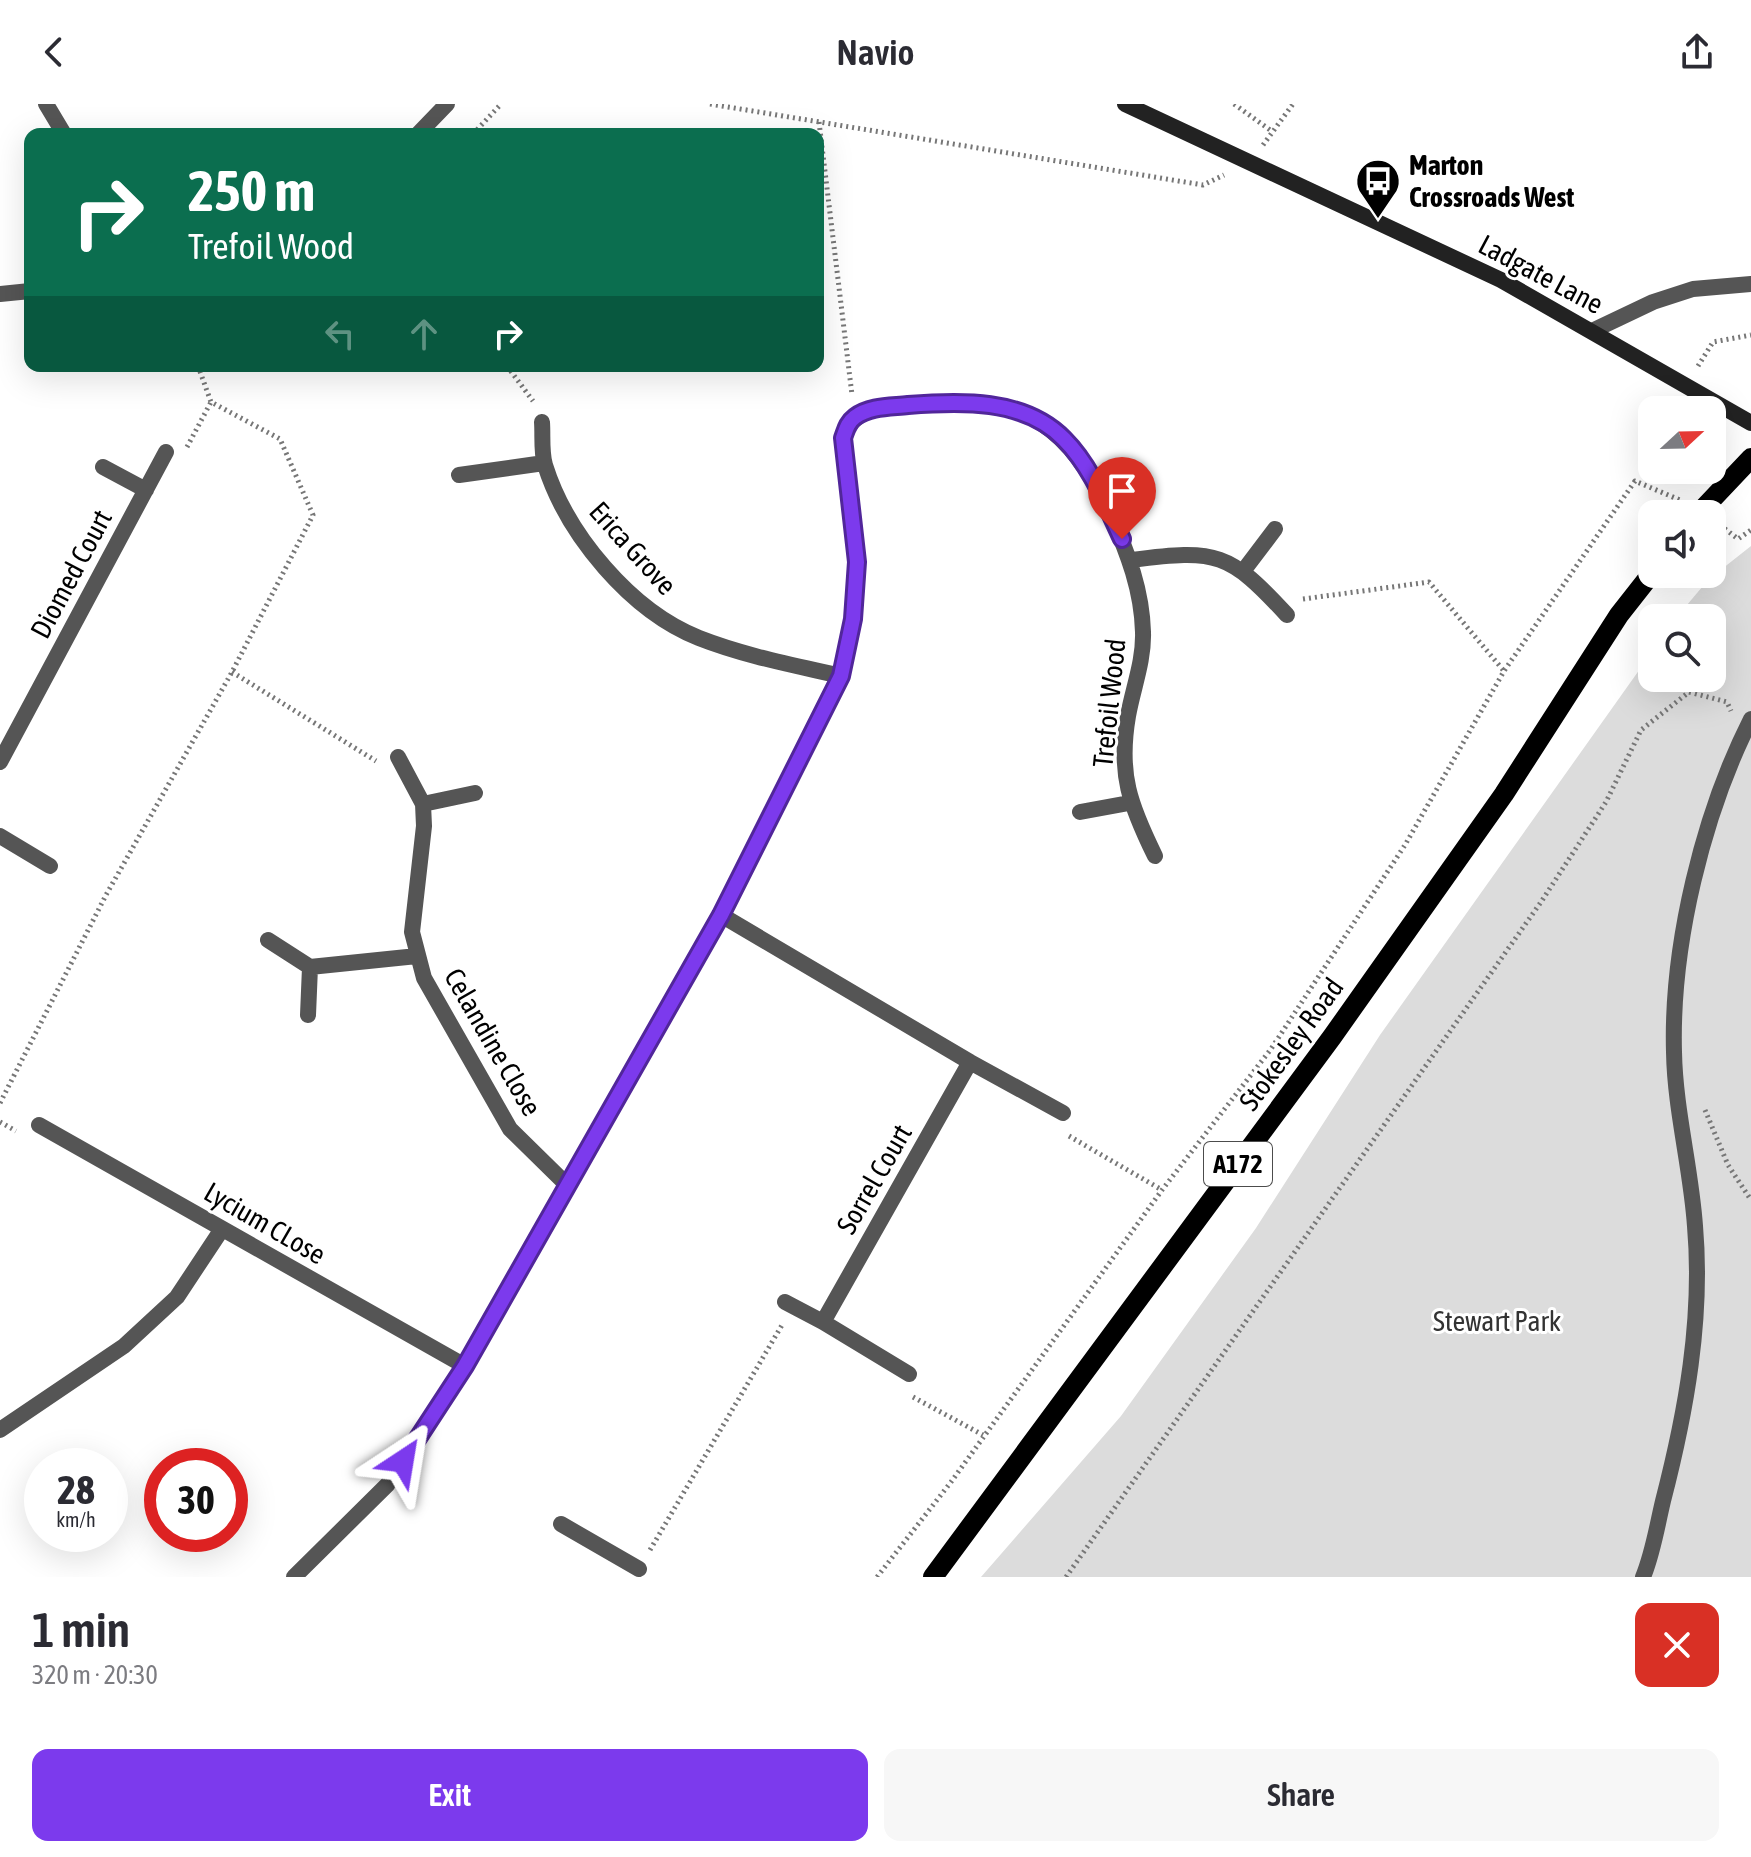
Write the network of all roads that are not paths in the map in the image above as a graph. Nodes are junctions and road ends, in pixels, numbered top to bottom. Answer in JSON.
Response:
{"nodes":[{"id":1,"x":46,"y":104,"type":"edge"},
{"id":2,"x":447,"y":104,"type":"edge"},
{"id":3,"x":1125,"y":104,"type":"edge"},
{"id":4,"x":60,"y":128,"type":"edge"},
{"id":5,"x":424,"y":128,"type":"edge"},
{"id":6,"x":1751,"y":284,"type":"edge"},
{"id":7,"x":24,"y":292,"type":"edge"},
{"id":8,"x":0,"y":294,"type":"edge"},
{"id":9,"x":1592,"y":331,"type":"junction"},
{"id":10,"x":542,"y":422,"type":"road end"},
{"id":11,"x":1751,"y":423,"type":"edge"},
{"id":12,"x":166,"y":452,"type":"road end"},
{"id":13,"x":1751,"y":458,"type":"edge"},
{"id":14,"x":544,"y":463,"type":"junction"},
{"id":15,"x":103,"y":467,"type":"dead end"},
{"id":16,"x":459,"y":475,"type":"dead end"},
{"id":17,"x":146,"y":490,"type":"junction"},
{"id":18,"x":1716,"y":500,"type":"edge"},
{"id":19,"x":1275,"y":529,"type":"dead end"},
{"id":20,"x":1132,"y":560,"type":"junction"},
{"id":21,"x":1244,"y":570,"type":"junction"},
{"id":22,"x":1640,"y":588,"type":"edge"},
{"id":23,"x":1287,"y":615,"type":"road end"},
{"id":24,"x":841,"y":676,"type":"junction"},
{"id":25,"x":1751,"y":719,"type":"edge"},
{"id":26,"x":398,"y":757,"type":"road end"},
{"id":27,"x":0,"y":762,"type":"edge"},
{"id":28,"x":475,"y":793,"type":"dead end"},
{"id":29,"x":1129,"y":803,"type":"junction"},
{"id":30,"x":423,"y":804,"type":"junction"},
{"id":31,"x":1080,"y":812,"type":"dead end"},
{"id":32,"x":0,"y":836,"type":"edge"},
{"id":33,"x":1155,"y":856,"type":"dead end"},
{"id":34,"x":50,"y":866,"type":"dead end"},
{"id":35,"x":721,"y":915,"type":"junction"},
{"id":36,"x":268,"y":940,"type":"dead end"},
{"id":37,"x":417,"y":956,"type":"junction"},
{"id":38,"x":310,"y":967,"type":"junction"},
{"id":39,"x":308,"y":1015,"type":"dead end"},
{"id":40,"x":970,"y":1062,"type":"junction"},
{"id":41,"x":1063,"y":1113,"type":"road end"},
{"id":42,"x":39,"y":1125,"type":"dead end"},
{"id":43,"x":566,"y":1184,"type":"junction"},
{"id":44,"x":222,"y":1229,"type":"junction"},
{"id":45,"x":789,"y":1304,"type":"road end"},
{"id":46,"x":823,"y":1322,"type":"junction"},
{"id":47,"x":465,"y":1366,"type":"junction"},
{"id":48,"x":909,"y":1374,"type":"road end"},
{"id":49,"x":0,"y":1430,"type":"edge"},
{"id":50,"x":561,"y":1524,"type":"dead end"},
{"id":51,"x":642,"y":1574,"type":"edge"},
{"id":52,"x":300,"y":1576,"type":"edge"},
{"id":53,"x":933,"y":1577,"type":"edge"},
{"id":54,"x":1643,"y":1577,"type":"edge"}],
"edges":[{"from":1,"to":4,"type":"street"},
{"from":2,"to":5,"type":"street"},
{"from":3,"to":9,"type":"main road","name":"Ladgate Lane"},
{"from":6,"to":9,"type":"street"},
{"from":7,"to":8,"type":"street"},
{"from":9,"to":11,"type":"main road","name":"Ladgate Lane"},
{"from":10,"to":14,"type":"street","name":"Erica Grove"},
{"from":12,"to":17,"type":"street","name":"Diomed Court"},
{"from":13,"to":18,"type":"main road"},
{"from":14,"to":16,"type":"street"},
{"from":14,"to":24,"type":"street","name":"Erica Grove"},
{"from":15,"to":17,"type":"street"},
{"from":17,"to":27,"type":"street","name":"Diomed Court"},
{"from":19,"to":21,"type":"street"},
{"from":20,"to":21,"type":"street"},
{"from":20,"to":24,"type":"street","name":"Trefoil Wood"},
{"from":20,"to":29,"type":"street","name":"Trefoil Wood"},
{"from":21,"to":23,"type":"street"},
{"from":22,"to":53,"type":"main road","name":"Stokesley Road","number":"A172"},
{"from":24,"to":35,"type":"street"},
{"from":25,"to":54,"type":"street"},
{"from":26,"to":30,"type":"street"},
{"from":28,"to":30,"type":"street"},
{"from":29,"to":31,"type":"street","name":"Trefoil Wood"},
{"from":29,"to":33,"type":"street","name":"Trefoil Wood"},
{"from":30,"to":37,"type":"street","name":"Celandine Close"},
{"from":32,"to":34,"type":"street"},
{"from":35,"to":40,"type":"street"},
{"from":35,"to":43,"type":"street"},
{"from":36,"to":38,"type":"street"},
{"from":37,"to":38,"type":"street","name":"Celandine Close"},
{"from":37,"to":43,"type":"street","name":"Celandine Close"},
{"from":38,"to":39,"type":"street"},
{"from":40,"to":41,"type":"street"},
{"from":40,"to":46,"type":"street","name":"Sorrel Court"},
{"from":42,"to":44,"type":"street","name":"Lycium CLose"},
{"from":43,"to":47,"type":"street"},
{"from":44,"to":47,"type":"street","name":"Lycium CLose"},
{"from":44,"to":49,"type":"street"},
{"from":45,"to":46,"type":"street"},
{"from":46,"to":48,"type":"street"},
{"from":47,"to":52,"type":"street"},
{"from":50,"to":51,"type":"street"}]}
